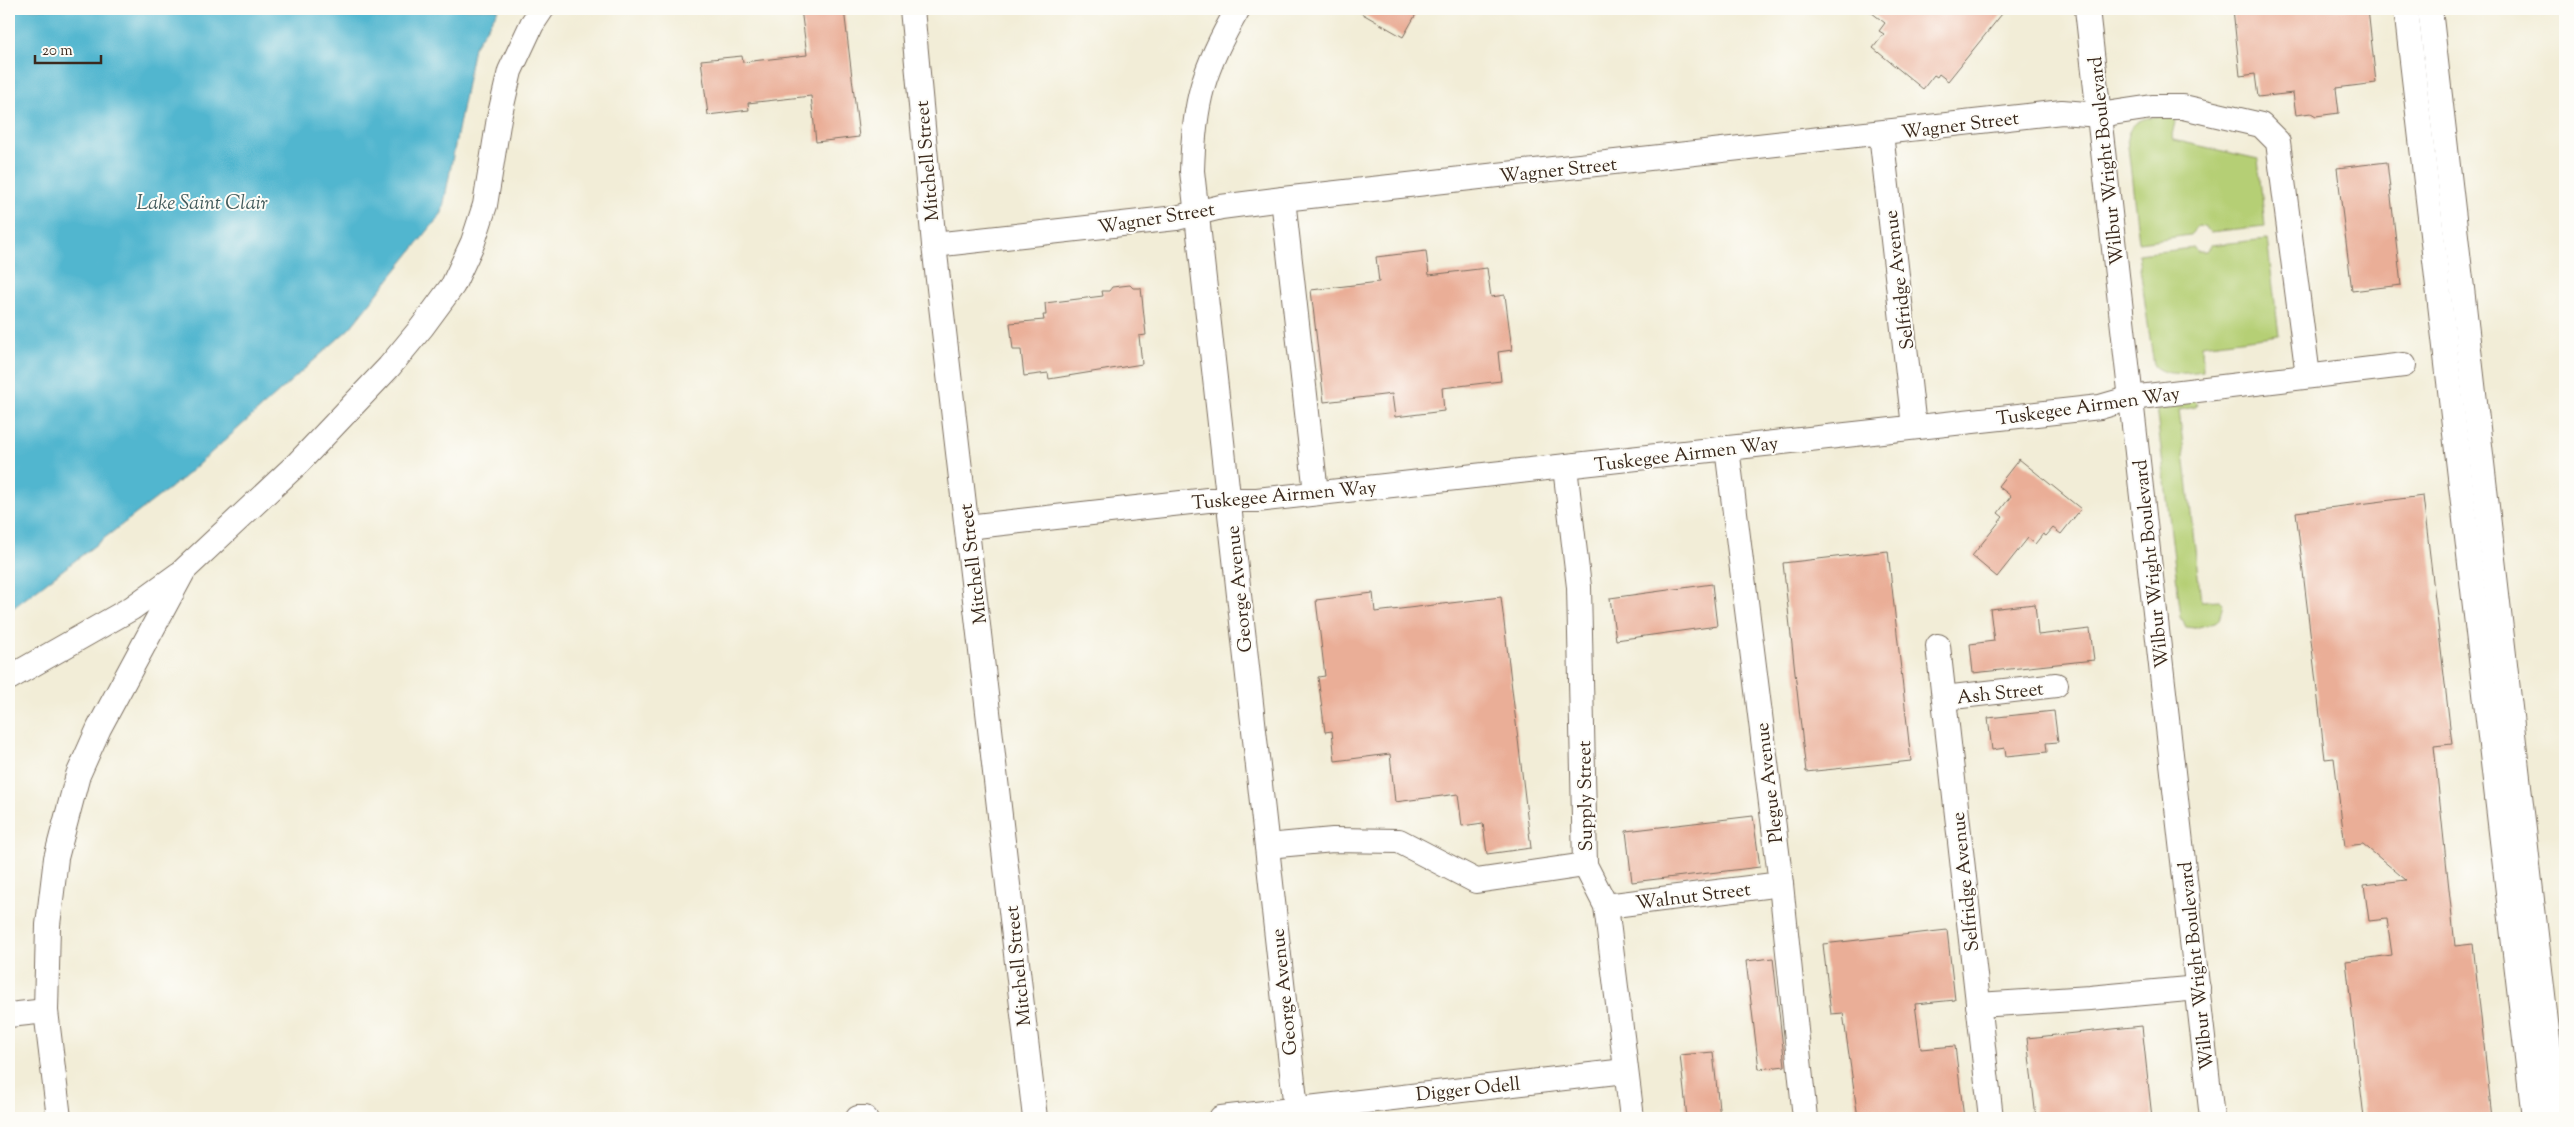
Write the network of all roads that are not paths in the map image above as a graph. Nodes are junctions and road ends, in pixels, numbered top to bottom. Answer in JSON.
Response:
{"nodes":[{"id":1,"x":542,"y":9,"type":"edge"},
{"id":2,"x":912,"y":9,"type":"edge"},
{"id":3,"x":1238,"y":9,"type":"edge"},
{"id":4,"x":2087,"y":9,"type":"edge"},
{"id":5,"x":2406,"y":9,"type":"edge"},
{"id":6,"x":2430,"y":9,"type":"edge"},
{"id":7,"x":2100,"y":114,"type":"junction"},
{"id":8,"x":1881,"y":133,"type":"junction"},
{"id":9,"x":1283,"y":199,"type":"junction"},
{"id":10,"x":1196,"y":213,"type":"junction"},
{"id":11,"x":934,"y":245,"type":"junction"},
{"id":12,"x":2404,"y":365,"type":"dead end"},
{"id":13,"x":2308,"y":376,"type":"junction"},
{"id":14,"x":2131,"y":398,"type":"junction"},
{"id":15,"x":1914,"y":427,"type":"junction"},
{"id":16,"x":1727,"y":448,"type":"junction"},
{"id":17,"x":1565,"y":467,"type":"junction"},
{"id":18,"x":1316,"y":493,"type":"junction"},
{"id":19,"x":1228,"y":500,"type":"junction"},
{"id":20,"x":967,"y":527,"type":"junction"},
{"id":21,"x":184,"y":570,"type":"junction"},
{"id":22,"x":1938,"y":646,"type":"dead end"},
{"id":23,"x":9,"y":678,"type":"edge"},
{"id":24,"x":2056,"y":685,"type":"dead end"},
{"id":25,"x":1944,"y":698,"type":"junction"},
{"id":26,"x":1267,"y":846,"type":"junction"},
{"id":27,"x":1585,"y":865,"type":"junction"},
{"id":28,"x":1781,"y":884,"type":"junction"},
{"id":29,"x":1606,"y":906,"type":"junction"},
{"id":30,"x":2198,"y":988,"type":"junction"},
{"id":31,"x":1978,"y":1005,"type":"junction"},
{"id":32,"x":46,"y":1011,"type":"junction"},
{"id":33,"x":9,"y":1015,"type":"edge"},
{"id":34,"x":1625,"y":1071,"type":"junction"},
{"id":35,"x":1297,"y":1114,"type":"edge"},
{"id":36,"x":59,"y":1118,"type":"edge"},
{"id":37,"x":858,"y":1118,"type":"edge"},
{"id":38,"x":865,"y":1118,"type":"edge"},
{"id":39,"x":1035,"y":1118,"type":"edge"},
{"id":40,"x":1221,"y":1118,"type":"edge"},
{"id":41,"x":1632,"y":1118,"type":"edge"},
{"id":42,"x":1804,"y":1118,"type":"edge"},
{"id":43,"x":1991,"y":1118,"type":"edge"},
{"id":44,"x":2212,"y":1118,"type":"edge"},
{"id":45,"x":2534,"y":1118,"type":"edge"},
{"id":46,"x":2557,"y":1118,"type":"edge"}],
"edges":[{"from":1,"to":21,"type":"street"},
{"from":2,"to":11,"type":"street","name":"Mitchell Street"},
{"from":3,"to":10,"type":"street","name":"George Avenue"},
{"from":4,"to":7,"type":"street","name":"Wilbur Wright Boulevard"},
{"from":5,"to":45,"type":"street"},
{"from":6,"to":46,"type":"street"},
{"from":7,"to":8,"type":"street","name":"Wagner Street"},
{"from":7,"to":13,"type":"street","name":"Wagner Street"},
{"from":7,"to":14,"type":"street","name":"Wilbur Wright Boulevard"},
{"from":8,"to":9,"type":"street","name":"Wagner Street"},
{"from":8,"to":15,"type":"street","name":"Selfridge Avenue"},
{"from":9,"to":10,"type":"street","name":"Wagner Street"},
{"from":9,"to":18,"type":"street"},
{"from":10,"to":11,"type":"street","name":"Wagner Street"},
{"from":10,"to":19,"type":"street","name":"George Avenue"},
{"from":11,"to":20,"type":"street","name":"Mitchell Street"},
{"from":12,"to":13,"type":"street","name":"Tuskegee Airmen Way"},
{"from":13,"to":14,"type":"street","name":"Tuskegee Airmen Way"},
{"from":14,"to":15,"type":"street","name":"Tuskegee Airmen Way"},
{"from":14,"to":30,"type":"street","name":"Wilbur Wright Boulevard"},
{"from":15,"to":16,"type":"street","name":"Tuskegee Airmen Way"},
{"from":16,"to":17,"type":"street","name":"Tuskegee Airmen Way"},
{"from":16,"to":28,"type":"street","name":"Plegue Avenue"},
{"from":17,"to":18,"type":"street","name":"Tuskegee Airmen Way"},
{"from":17,"to":27,"type":"street","name":"Supply Street"},
{"from":18,"to":19,"type":"street","name":"Tuskegee Airmen Way"},
{"from":19,"to":20,"type":"street","name":"Tuskegee Airmen Way"},
{"from":19,"to":26,"type":"street","name":"George Avenue"},
{"from":20,"to":39,"type":"street","name":"Mitchell Street"},
{"from":21,"to":23,"type":"street"},
{"from":21,"to":32,"type":"street"},
{"from":22,"to":25,"type":"street","name":"Selfridge Avenue"},
{"from":24,"to":25,"type":"street","name":"Ash Street"},
{"from":25,"to":31,"type":"street","name":"Selfridge Avenue"},
{"from":26,"to":27,"type":"street"},
{"from":26,"to":35,"type":"street","name":"George Avenue"},
{"from":27,"to":29,"type":"street","name":"Supply Street"},
{"from":28,"to":29,"type":"street","name":"Walnut Street"},
{"from":28,"to":42,"type":"street","name":"Plegue Avenue"},
{"from":29,"to":34,"type":"street","name":"Supply Street"},
{"from":30,"to":31,"type":"street"},
{"from":30,"to":44,"type":"street","name":"Wilbur Wright Boulevard"},
{"from":31,"to":43,"type":"street","name":"Selfridge Avenue"},
{"from":32,"to":33,"type":"street"},
{"from":32,"to":36,"type":"street"},
{"from":34,"to":35,"type":"street","name":"Digger Odell"},
{"from":34,"to":41,"type":"street","name":"Supply Street"},
{"from":35,"to":40,"type":"street","name":"Digger Odell"},
{"from":37,"to":38,"type":"street"}]}
